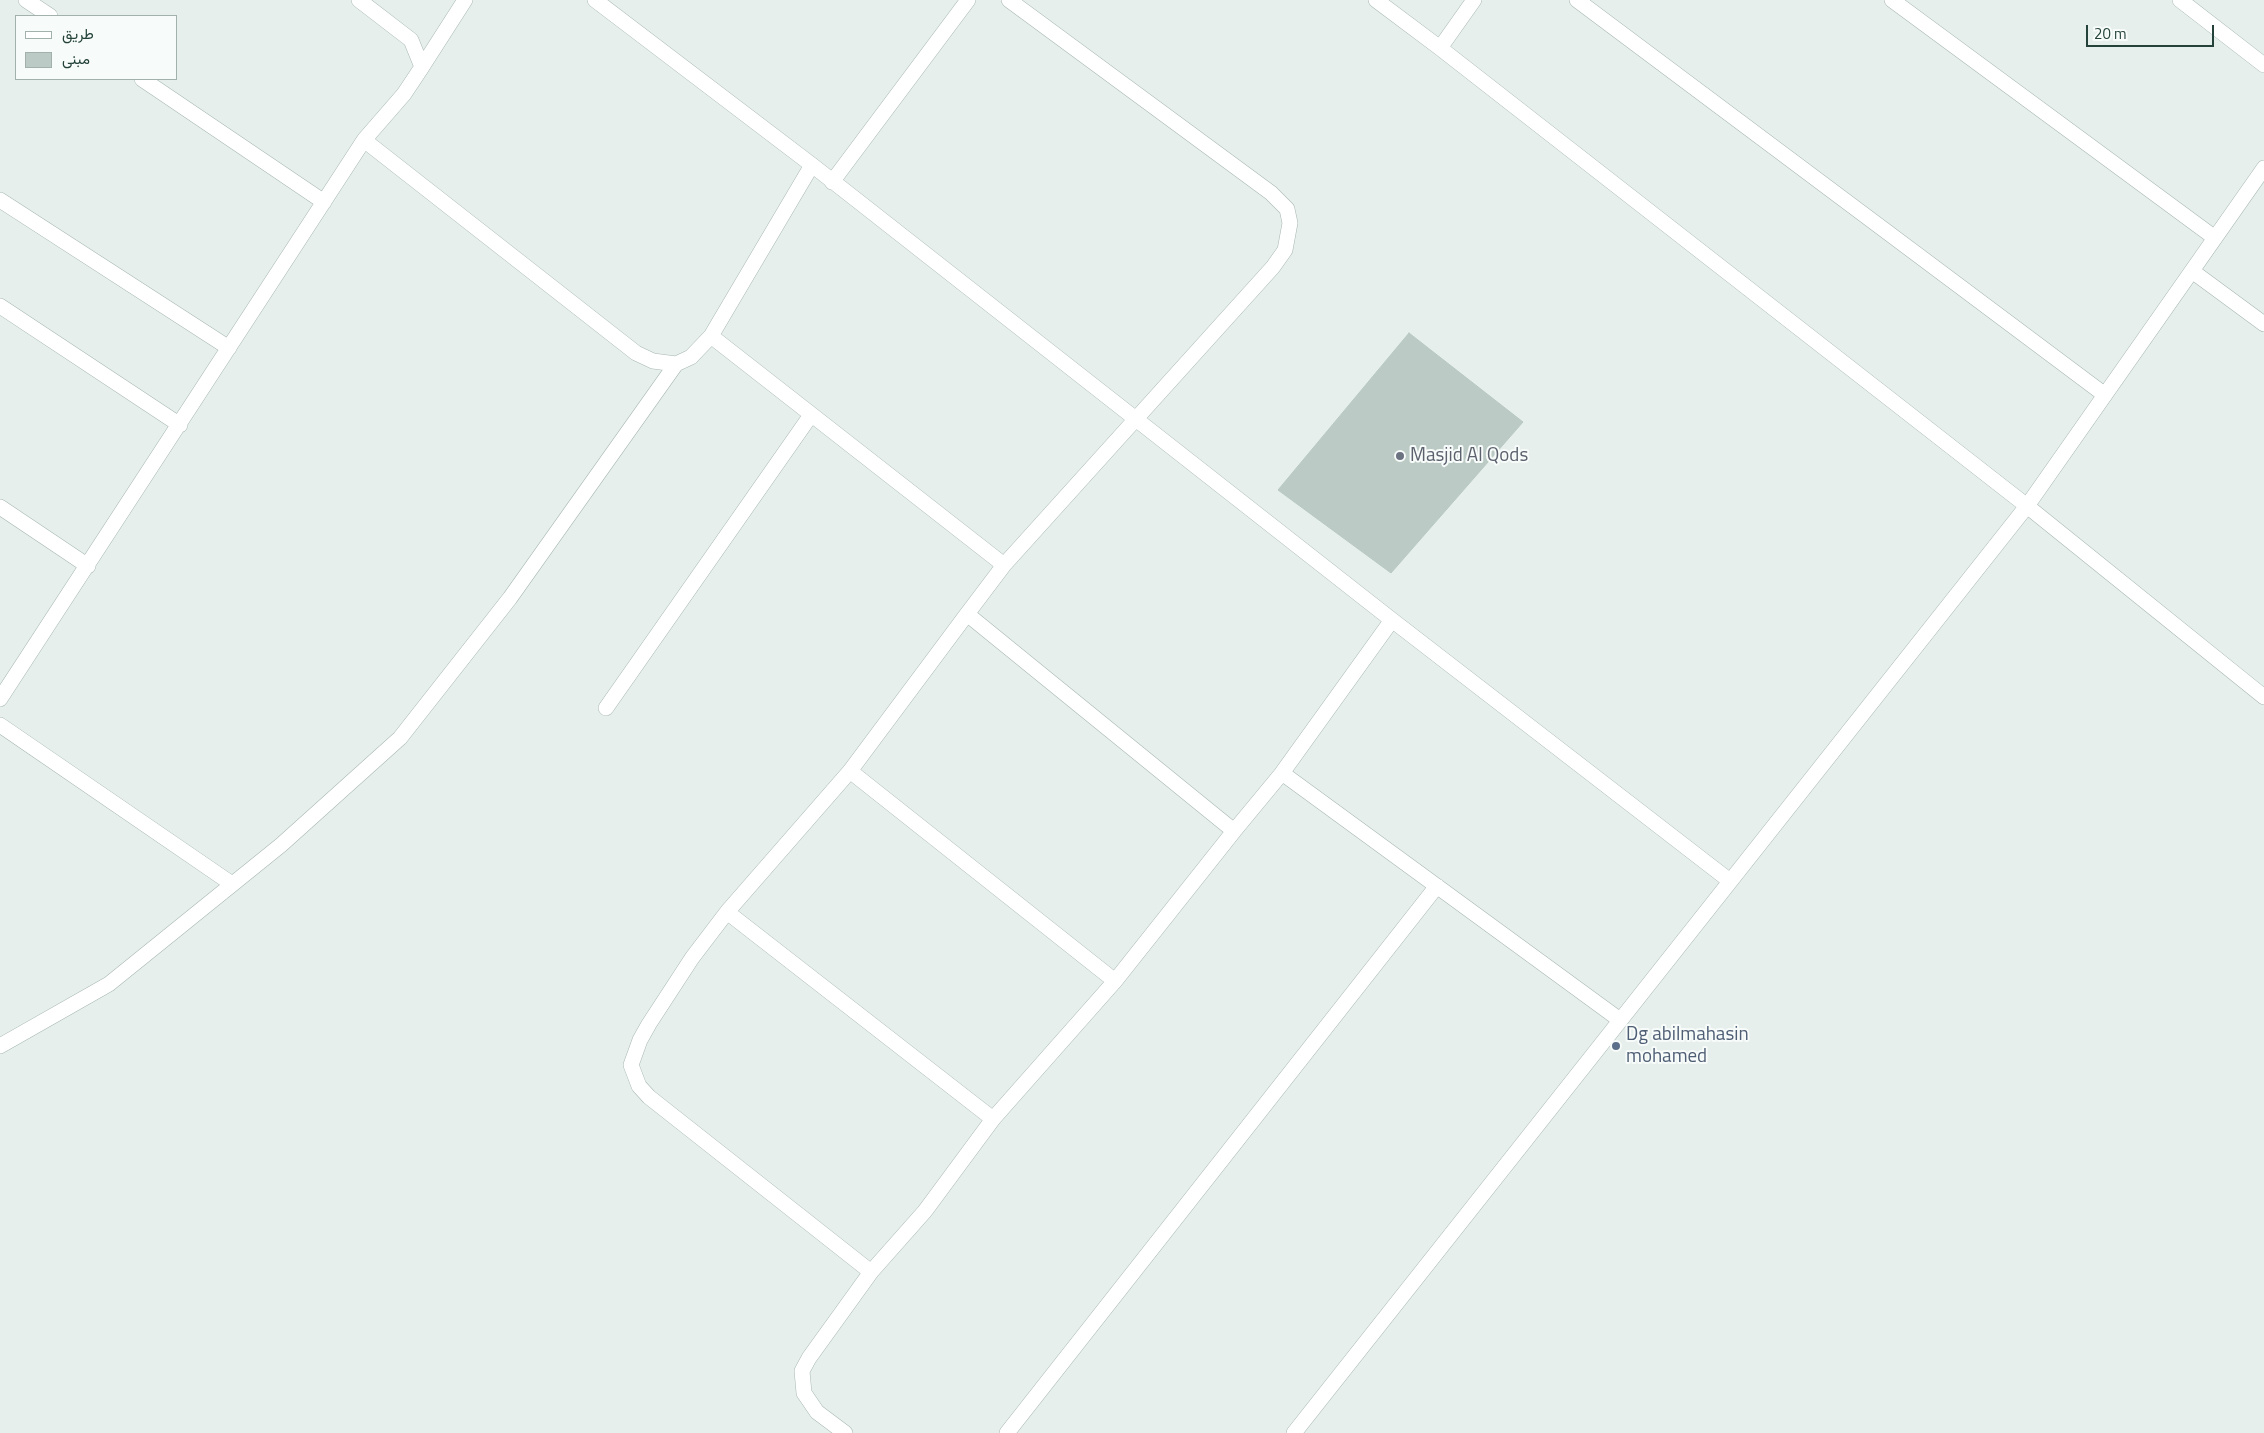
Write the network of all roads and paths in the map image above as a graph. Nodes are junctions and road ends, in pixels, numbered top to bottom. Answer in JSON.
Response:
{"nodes":[{"id":1,"x":26,"y":0,"type":"edge"},
{"id":2,"x":359,"y":0,"type":"edge"},
{"id":3,"x":465,"y":0,"type":"edge"},
{"id":4,"x":595,"y":0,"type":"edge"},
{"id":5,"x":968,"y":0,"type":"edge"},
{"id":6,"x":1009,"y":0,"type":"edge"},
{"id":7,"x":1376,"y":0,"type":"edge"},
{"id":8,"x":1474,"y":0,"type":"edge"},
{"id":9,"x":1577,"y":0,"type":"edge"},
{"id":10,"x":1892,"y":0,"type":"edge"},
{"id":11,"x":2180,"y":0,"type":"edge"},
{"id":12,"x":48,"y":15,"type":"edge"},
{"id":13,"x":1440,"y":48,"type":"junction"},
{"id":14,"x":2264,"y":65,"type":"edge"},
{"id":15,"x":422,"y":68,"type":"junction"},
{"id":16,"x":143,"y":80,"type":"edge"},
{"id":17,"x":364,"y":140,"type":"junction"},
{"id":18,"x":812,"y":165,"type":"junction"},
{"id":19,"x":2264,"y":168,"type":"edge"},
{"id":20,"x":832,"y":182,"type":"junction"},
{"id":21,"x":0,"y":200,"type":"edge"},
{"id":22,"x":324,"y":202,"type":"junction"},
{"id":23,"x":2215,"y":238,"type":"junction"},
{"id":24,"x":2192,"y":271,"type":"junction"},
{"id":25,"x":0,"y":306,"type":"edge"},
{"id":26,"x":2264,"y":324,"type":"edge"},
{"id":27,"x":711,"y":336,"type":"junction"},
{"id":28,"x":229,"y":348,"type":"junction"},
{"id":29,"x":676,"y":364,"type":"junction"},
{"id":30,"x":2105,"y":395,"type":"junction"},
{"id":31,"x":811,"y":415,"type":"junction"},
{"id":32,"x":1137,"y":420,"type":"junction"},
{"id":33,"x":180,"y":424,"type":"junction"},
{"id":34,"x":2027,"y":506,"type":"junction"},
{"id":35,"x":0,"y":507,"type":"edge"},
{"id":36,"x":1004,"y":564,"type":"junction"},
{"id":37,"x":88,"y":566,"type":"junction"},
{"id":38,"x":966,"y":614,"type":"junction"},
{"id":39,"x":1392,"y":620,"type":"junction"},
{"id":40,"x":2264,"y":697,"type":"edge"},
{"id":41,"x":0,"y":699,"type":"edge"},
{"id":42,"x":606,"y":708,"type":"dead end"},
{"id":43,"x":0,"y":725,"type":"edge"},
{"id":44,"x":850,"y":771,"type":"junction"},
{"id":45,"x":1282,"y":773,"type":"junction"},
{"id":46,"x":1234,"y":831,"type":"junction"},
{"id":47,"x":1730,"y":881,"type":"junction"},
{"id":48,"x":232,"y":884,"type":"junction"},
{"id":49,"x":1436,"y":886,"type":"junction"},
{"id":50,"x":726,"y":912,"type":"junction"},
{"id":51,"x":1115,"y":982,"type":"junction"},
{"id":52,"x":1620,"y":1020,"type":"junction"},
{"id":53,"x":0,"y":1046,"type":"edge"},
{"id":54,"x":993,"y":1119,"type":"junction"},
{"id":55,"x":871,"y":1272,"type":"junction"},
{"id":56,"x":845,"y":1433,"type":"edge"},
{"id":57,"x":1007,"y":1433,"type":"edge"},
{"id":58,"x":1294,"y":1433,"type":"edge"}],
"edges":[{"from":1,"to":12,"type":"street"},
{"from":2,"to":15,"type":"street"},
{"from":3,"to":15,"type":"street"},
{"from":4,"to":18,"type":"street"},
{"from":5,"to":20,"type":"street"},
{"from":6,"to":32,"type":"street"},
{"from":7,"to":13,"type":"street"},
{"from":8,"to":13,"type":"street"},
{"from":9,"to":30,"type":"street"},
{"from":10,"to":23,"type":"street"},
{"from":11,"to":14,"type":"street"},
{"from":13,"to":34,"type":"street"},
{"from":15,"to":17,"type":"street"},
{"from":16,"to":22,"type":"street"},
{"from":17,"to":22,"type":"street"},
{"from":17,"to":29,"type":"street"},
{"from":18,"to":20,"type":"street"},
{"from":18,"to":27,"type":"street"},
{"from":19,"to":23,"type":"street"},
{"from":20,"to":32,"type":"street"},
{"from":21,"to":28,"type":"street"},
{"from":22,"to":28,"type":"street"},
{"from":23,"to":24,"type":"street"},
{"from":24,"to":26,"type":"street"},
{"from":24,"to":30,"type":"street"},
{"from":25,"to":33,"type":"street"},
{"from":27,"to":29,"type":"street"},
{"from":27,"to":31,"type":"street"},
{"from":28,"to":33,"type":"street"},
{"from":29,"to":48,"type":"street"},
{"from":30,"to":34,"type":"street"},
{"from":31,"to":36,"type":"street"},
{"from":31,"to":42,"type":"street"},
{"from":32,"to":36,"type":"street"},
{"from":32,"to":39,"type":"street"},
{"from":33,"to":37,"type":"street"},
{"from":34,"to":40,"type":"street"},
{"from":34,"to":47,"type":"street"},
{"from":35,"to":37,"type":"street"},
{"from":36,"to":38,"type":"street"},
{"from":37,"to":41,"type":"street"},
{"from":38,"to":44,"type":"street"},
{"from":38,"to":46,"type":"street"},
{"from":39,"to":45,"type":"street"},
{"from":39,"to":47,"type":"street"},
{"from":43,"to":48,"type":"street"},
{"from":44,"to":50,"type":"street"},
{"from":44,"to":51,"type":"street"},
{"from":45,"to":46,"type":"street"},
{"from":45,"to":49,"type":"street"},
{"from":46,"to":51,"type":"street"},
{"from":47,"to":52,"type":"street"},
{"from":48,"to":53,"type":"street"},
{"from":49,"to":52,"type":"street"},
{"from":49,"to":57,"type":"street"},
{"from":50,"to":54,"type":"street"},
{"from":50,"to":55,"type":"street"},
{"from":51,"to":54,"type":"street"},
{"from":52,"to":58,"type":"street"},
{"from":54,"to":55,"type":"street"},
{"from":55,"to":56,"type":"street"}]}
